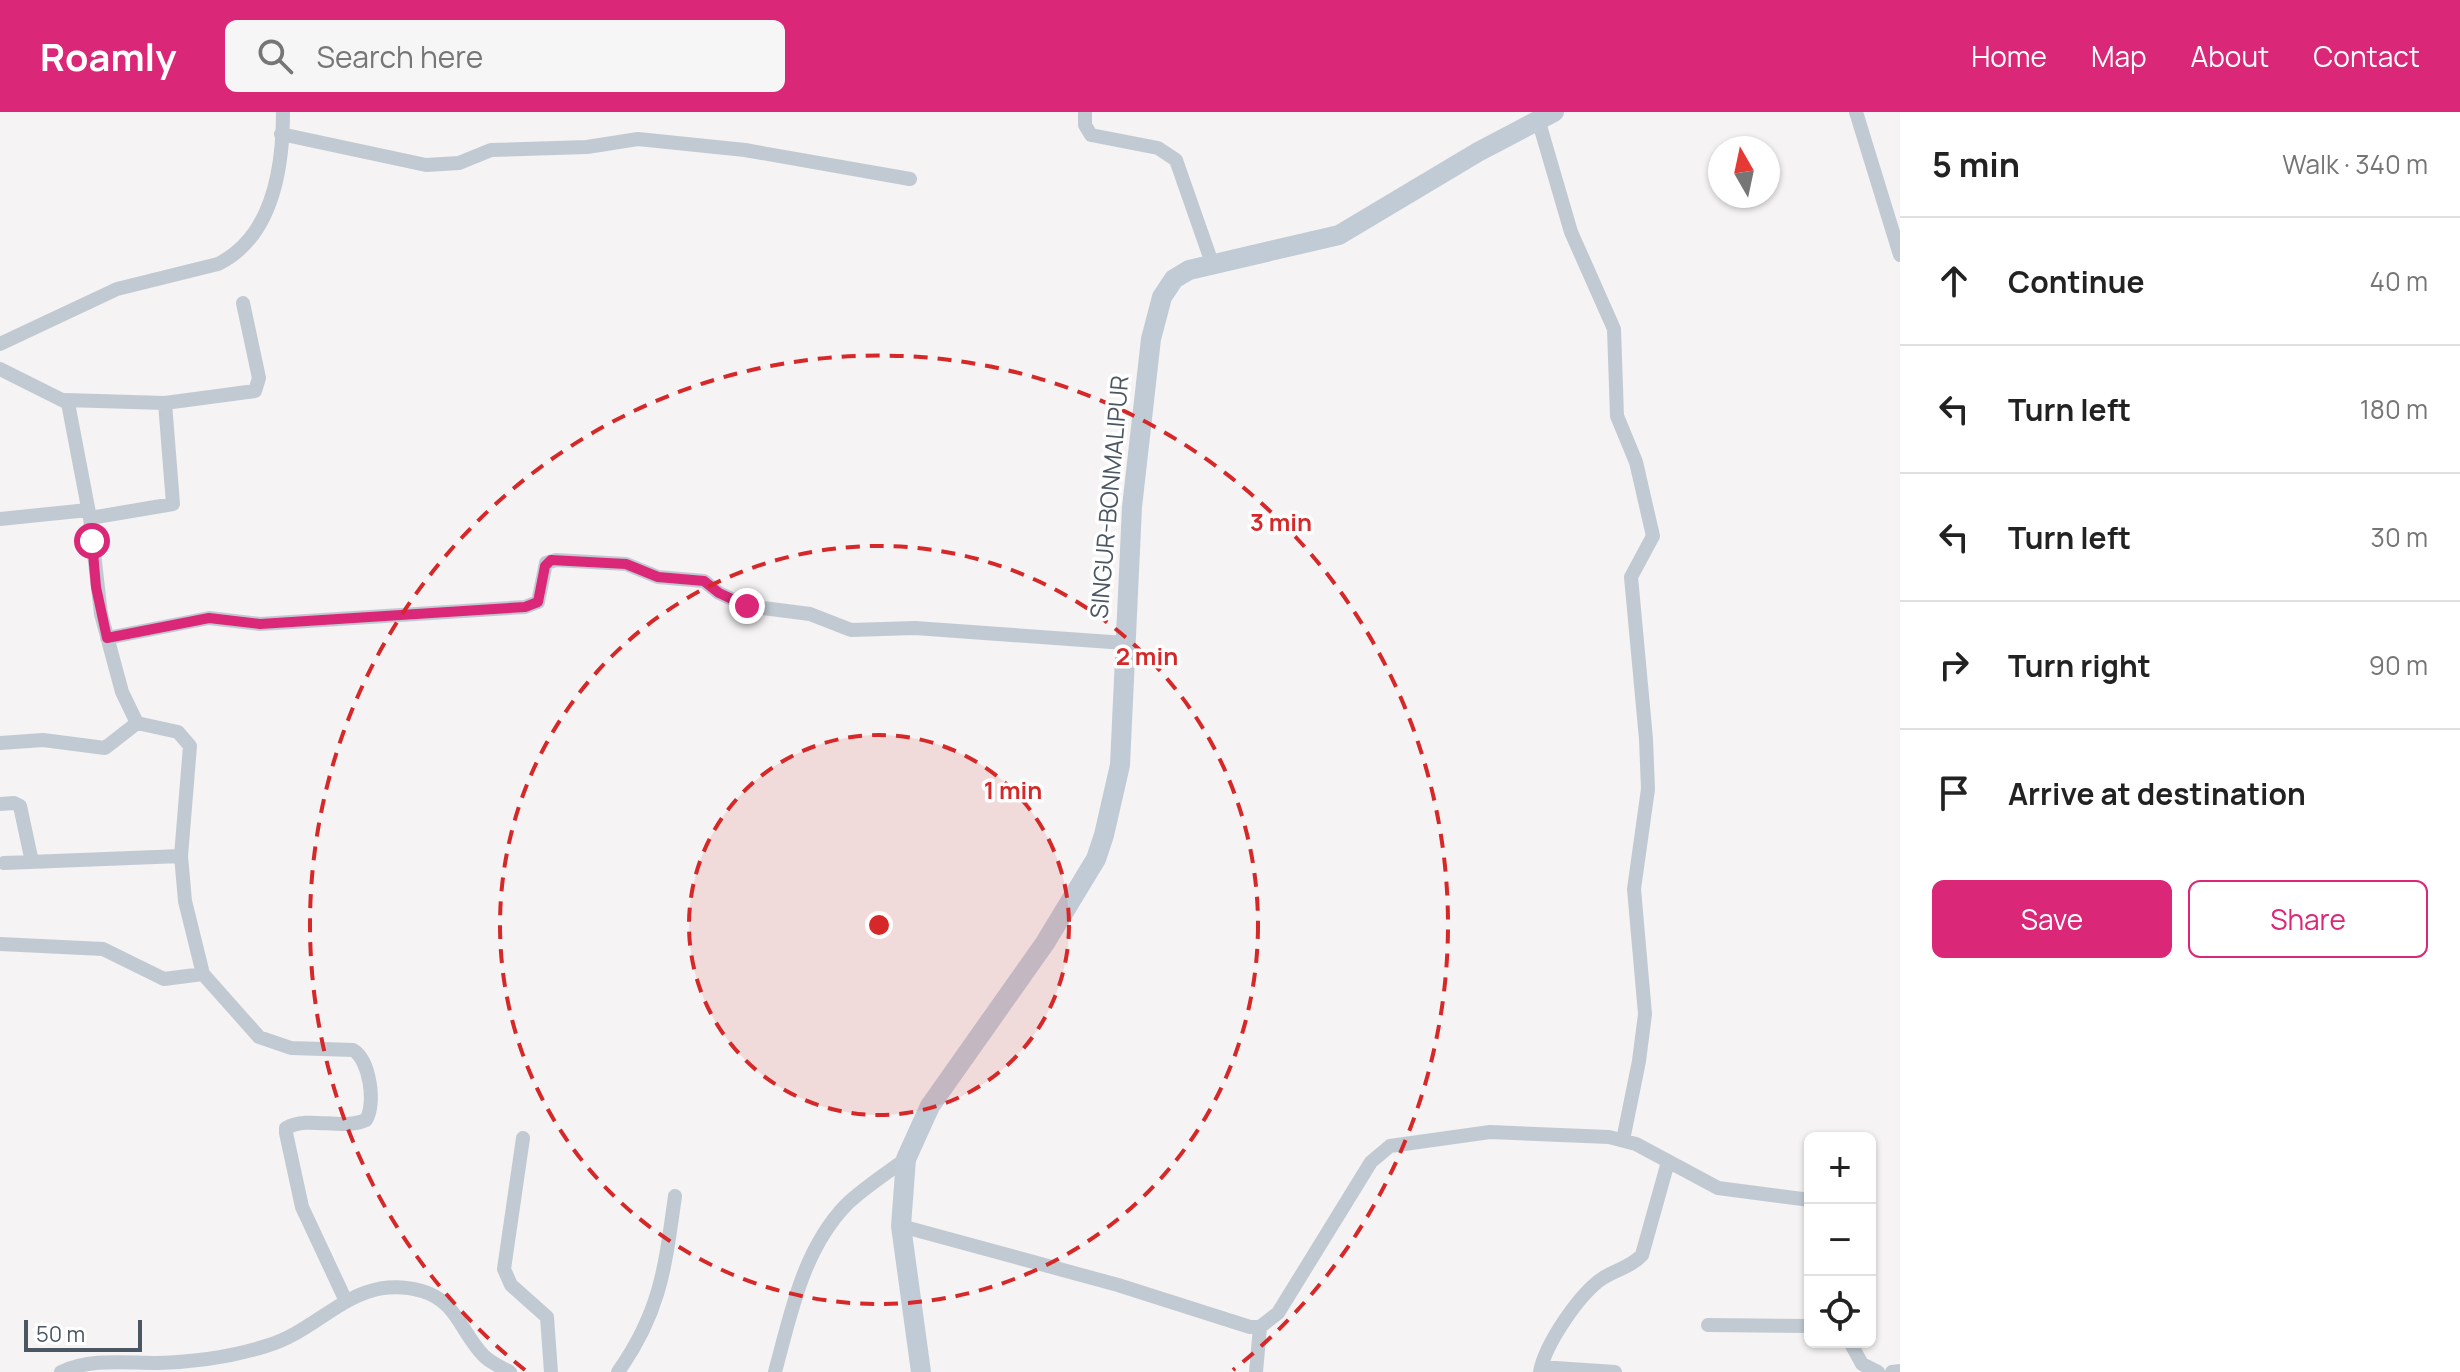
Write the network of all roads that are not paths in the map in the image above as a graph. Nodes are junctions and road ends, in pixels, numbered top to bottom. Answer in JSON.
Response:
{"nodes":[{"id":1,"x":283,"y":112,"type":"edge"},
{"id":2,"x":1085,"y":112,"type":"edge"},
{"id":3,"x":1856,"y":112,"type":"edge"},
{"id":4,"x":1546,"y":115,"type":"edge"},
{"id":5,"x":281,"y":134,"type":"junction"},
{"id":6,"x":910,"y":179,"type":"dead end"},
{"id":7,"x":1900,"y":255,"type":"edge"},
{"id":8,"x":1212,"y":263,"type":"junction"},
{"id":9,"x":243,"y":303,"type":"dead end"},
{"id":10,"x":0,"y":344,"type":"edge"},
{"id":11,"x":0,"y":369,"type":"edge"},
{"id":12,"x":65,"y":400,"type":"junction"},
{"id":13,"x":165,"y":403,"type":"junction"},
{"id":14,"x":89,"y":514,"type":"junction"},
{"id":15,"x":0,"y":519,"type":"edge"},
{"id":16,"x":107,"y":638,"type":"junction"},
{"id":17,"x":1125,"y":643,"type":"junction"},
{"id":18,"x":137,"y":723,"type":"junction"},
{"id":19,"x":0,"y":743,"type":"edge"},
{"id":20,"x":0,"y":804,"type":"edge"},
{"id":21,"x":181,"y":856,"type":"junction"},
{"id":22,"x":32,"y":862,"type":"junction"},
{"id":23,"x":4,"y":863,"type":"dead end"},
{"id":24,"x":0,"y":944,"type":"edge"},
{"id":25,"x":203,"y":974,"type":"junction"},
{"id":26,"x":523,"y":1138,"type":"dead end"},
{"id":27,"x":1623,"y":1140,"type":"junction"},
{"id":28,"x":906,"y":1159,"type":"junction"},
{"id":29,"x":1668,"y":1162,"type":"junction"},
{"id":30,"x":675,"y":1196,"type":"dead end"},
{"id":31,"x":1804,"y":1199,"type":"edge"},
{"id":32,"x":901,"y":1226,"type":"junction"},
{"id":33,"x":345,"y":1299,"type":"junction"},
{"id":34,"x":1708,"y":1325,"type":"dead end"},
{"id":35,"x":1804,"y":1326,"type":"edge"},
{"id":36,"x":1260,"y":1327,"type":"junction"},
{"id":37,"x":1855,"y":1348,"type":"edge"},
{"id":38,"x":1540,"y":1370,"type":"edge"},
{"id":39,"x":1872,"y":1371,"type":"edge"},
{"id":40,"x":1900,"y":1371,"type":"edge"},
{"id":41,"x":61,"y":1372,"type":"edge"},
{"id":42,"x":510,"y":1372,"type":"edge"},
{"id":43,"x":551,"y":1372,"type":"edge"},
{"id":44,"x":618,"y":1372,"type":"edge"},
{"id":45,"x":775,"y":1372,"type":"edge"},
{"id":46,"x":921,"y":1372,"type":"edge"},
{"id":47,"x":1256,"y":1372,"type":"edge"},
{"id":48,"x":1615,"y":1372,"type":"edge"},
{"id":49,"x":1892,"y":1372,"type":"edge"}],
"edges":[{"from":1,"to":5,"type":"street"},
{"from":2,"to":8,"type":"street"},
{"from":3,"to":7,"type":"street"},
{"from":4,"to":8,"type":"street","name":"SINGUR-BONMALIPUR"},
{"from":4,"to":27,"type":"street"},
{"from":5,"to":6,"type":"street"},
{"from":5,"to":10,"type":"street"},
{"from":8,"to":17,"type":"street","name":"SINGUR-BONMALIPUR"},
{"from":9,"to":13,"type":"street"},
{"from":11,"to":12,"type":"street"},
{"from":12,"to":13,"type":"street"},
{"from":12,"to":14,"type":"street"},
{"from":13,"to":14,"type":"street"},
{"from":14,"to":15,"type":"street"},
{"from":14,"to":16,"type":"street"},
{"from":16,"to":17,"type":"street"},
{"from":16,"to":18,"type":"street"},
{"from":17,"to":28,"type":"street","name":"SINGUR-BONMALIPUR"},
{"from":18,"to":19,"type":"street"},
{"from":18,"to":21,"type":"street"},
{"from":20,"to":22,"type":"street"},
{"from":21,"to":22,"type":"street"},
{"from":21,"to":25,"type":"street"},
{"from":22,"to":23,"type":"street"},
{"from":24,"to":25,"type":"street"},
{"from":25,"to":33,"type":"street"},
{"from":26,"to":43,"type":"street"},
{"from":27,"to":29,"type":"street"},
{"from":27,"to":36,"type":"street"},
{"from":28,"to":32,"type":"street","name":"SINGUR-BONMALIPUR"},
{"from":28,"to":45,"type":"street"},
{"from":29,"to":31,"type":"street"},
{"from":29,"to":38,"type":"street"},
{"from":30,"to":44,"type":"street"},
{"from":32,"to":36,"type":"street"},
{"from":32,"to":46,"type":"street","name":"SINGUR-BONMALIPUR"},
{"from":33,"to":41,"type":"street"},
{"from":33,"to":42,"type":"street"},
{"from":34,"to":35,"type":"street"},
{"from":36,"to":47,"type":"street"},
{"from":37,"to":39,"type":"street"},
{"from":38,"to":48,"type":"street"},
{"from":40,"to":49,"type":"street"}]}
